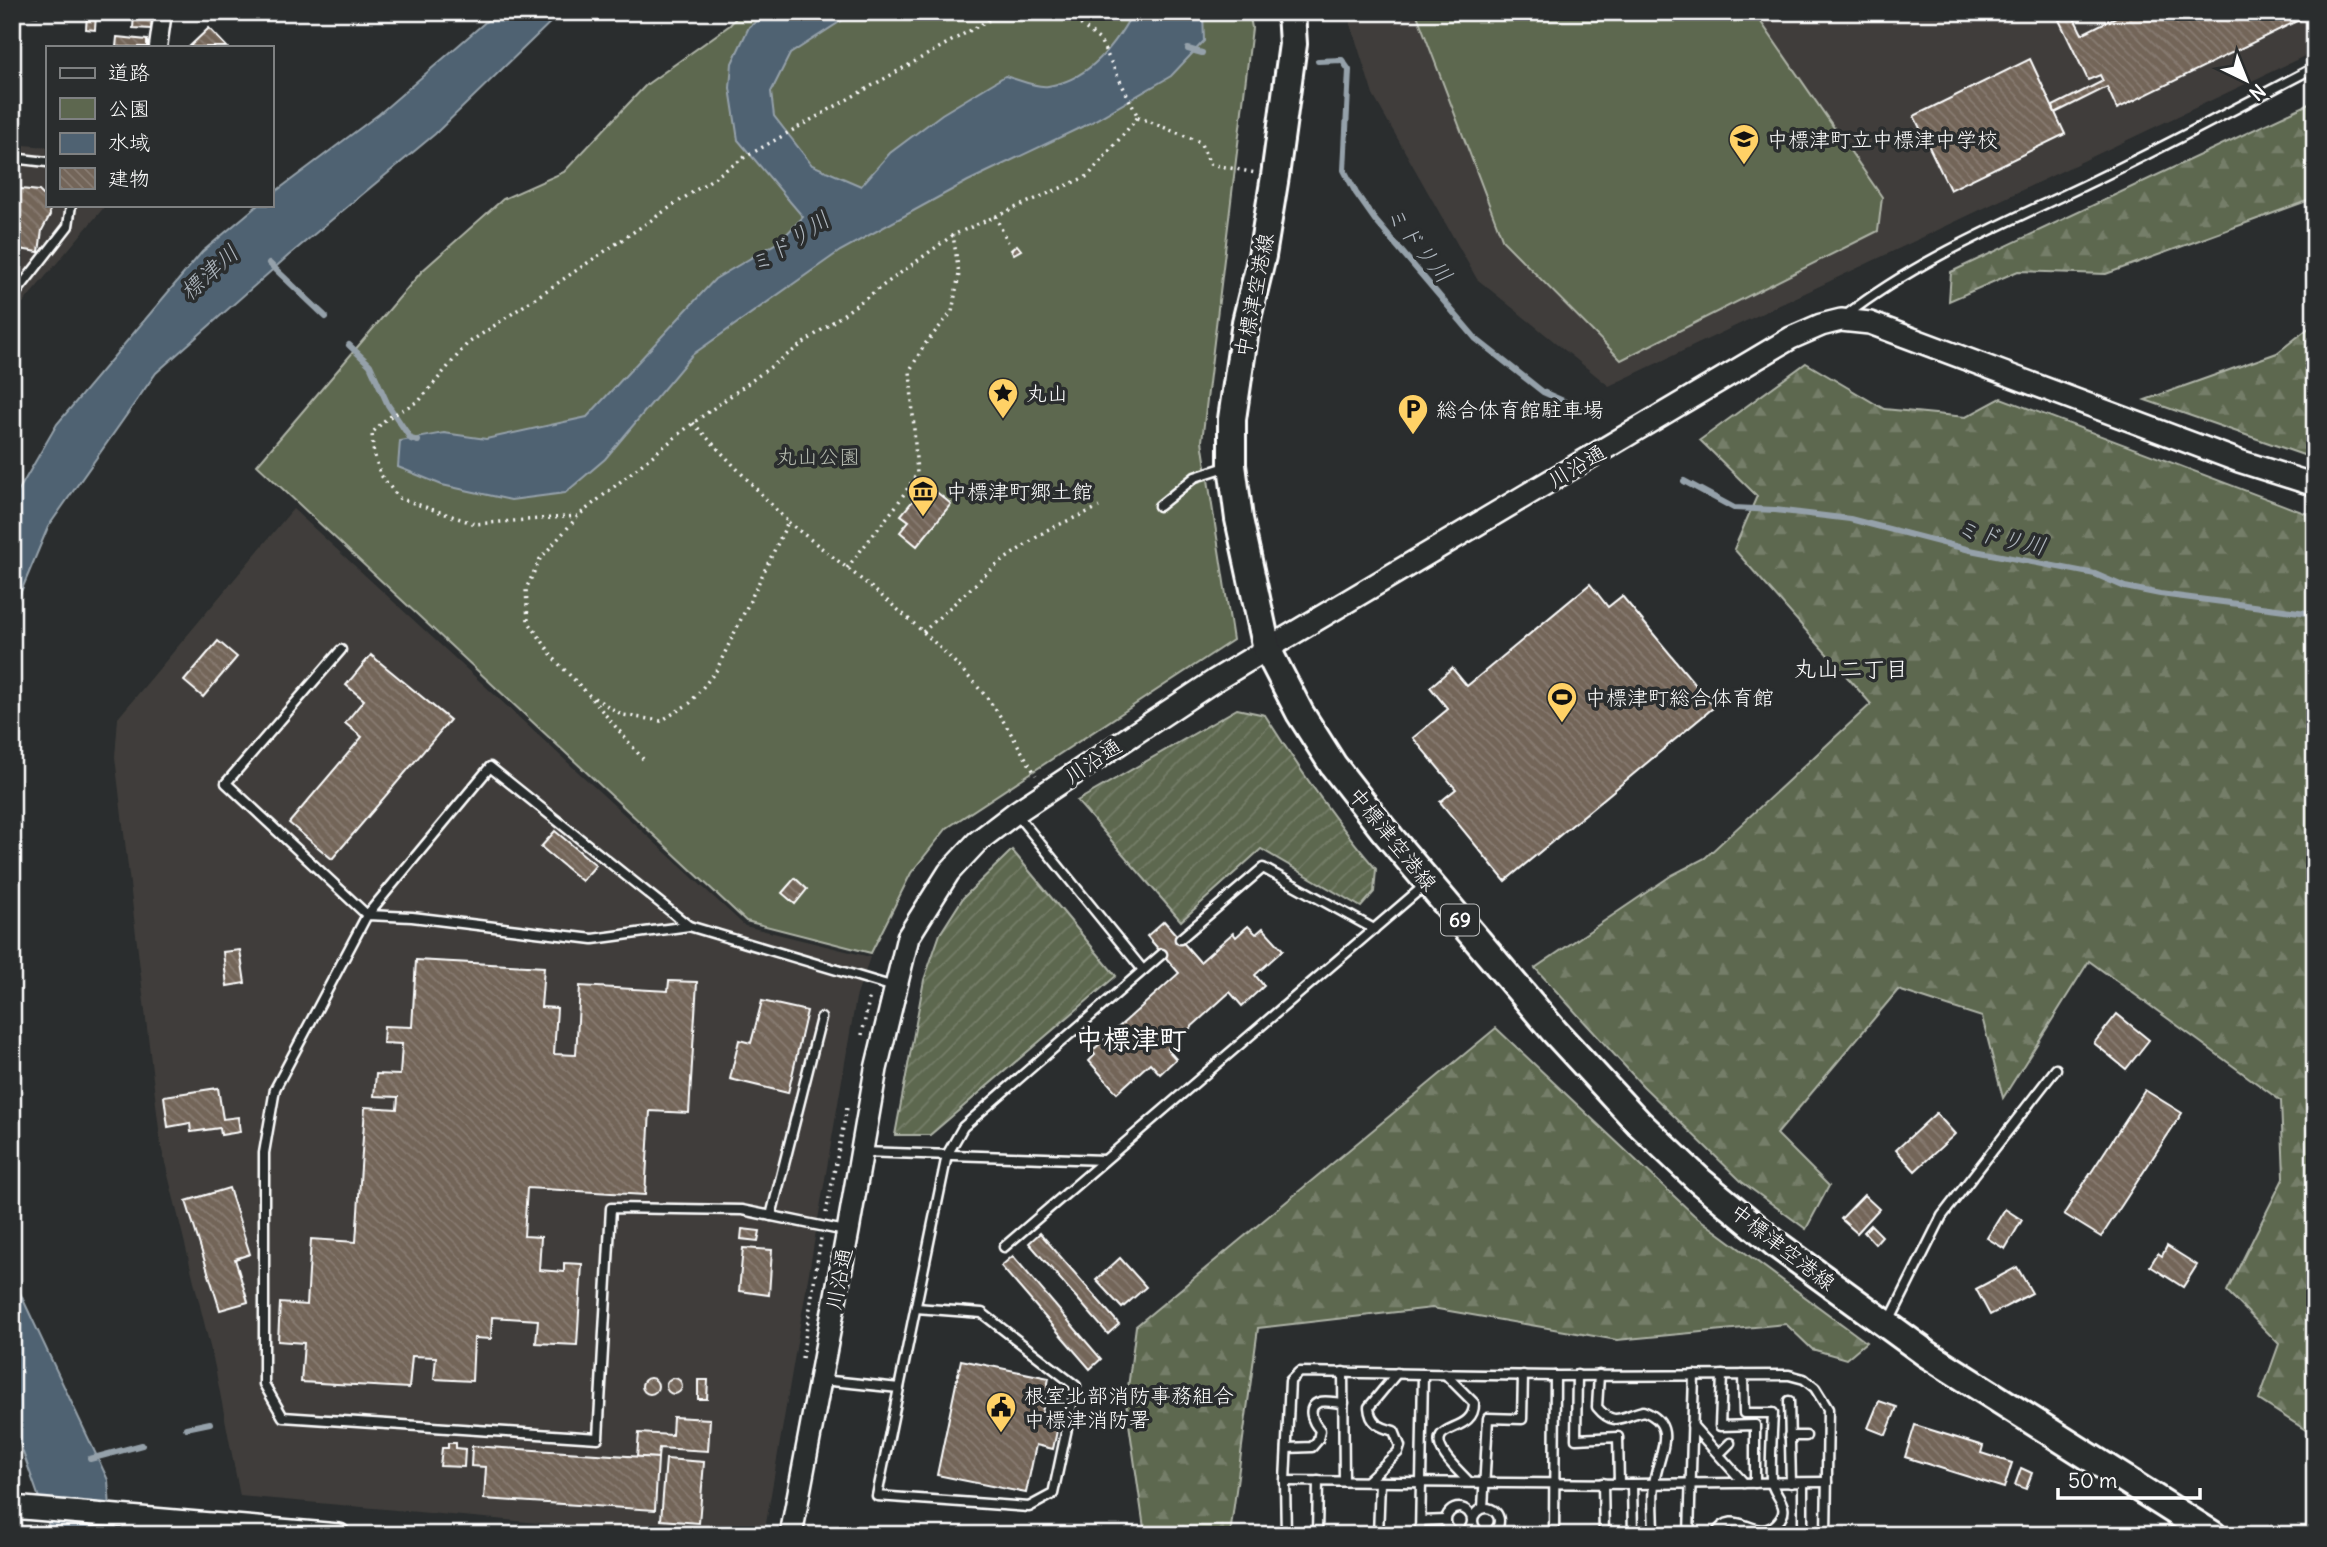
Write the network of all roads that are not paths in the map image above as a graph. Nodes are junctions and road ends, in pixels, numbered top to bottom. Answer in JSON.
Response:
{"nodes":[{"id":1,"x":163,"y":12,"type":"edge"},
{"id":2,"x":1291,"y":12,"type":"edge"},
{"id":3,"x":158,"y":46,"type":"edge"},
{"id":4,"x":2315,"y":67,"type":"edge"},
{"id":5,"x":12,"y":158,"type":"edge"},
{"id":6,"x":46,"y":162,"type":"edge"},
{"id":7,"x":71,"y":206,"type":"edge"},
{"id":8,"x":12,"y":298,"type":"edge"},
{"id":9,"x":1841,"y":320,"type":"junction"},
{"id":10,"x":1232,"y":465,"type":"junction"},
{"id":11,"x":2315,"y":485,"type":"edge"},
{"id":12,"x":1159,"y":506,"type":"dead end"},
{"id":13,"x":1267,"y":649,"type":"junction"},
{"id":14,"x":341,"y":650,"type":"dead end"},
{"id":15,"x":1015,"y":813,"type":"junction"},
{"id":16,"x":1428,"y":883,"type":"junction"},
{"id":17,"x":367,"y":915,"type":"junction"},
{"id":18,"x":689,"y":926,"type":"junction"},
{"id":19,"x":1374,"y":929,"type":"junction"},
{"id":20,"x":1180,"y":939,"type":"dead end"},
{"id":21,"x":1162,"y":954,"type":"dead end"},
{"id":22,"x":1143,"y":970,"type":"junction"},
{"id":23,"x":894,"y":987,"type":"junction"},
{"id":24,"x":821,"y":1018,"type":"dead end"},
{"id":25,"x":2056,"y":1069,"type":"dead end"},
{"id":26,"x":861,"y":1153,"type":"junction"},
{"id":27,"x":947,"y":1155,"type":"junction"},
{"id":28,"x":1104,"y":1160,"type":"junction"},
{"id":29,"x":771,"y":1216,"type":"junction"},
{"id":30,"x":848,"y":1231,"type":"junction"},
{"id":31,"x":1003,"y":1247,"type":"dead end"},
{"id":32,"x":916,"y":1308,"type":"junction"},
{"id":33,"x":1887,"y":1326,"type":"junction"},
{"id":34,"x":1343,"y":1372,"type":"junction"},
{"id":35,"x":1397,"y":1373,"type":"junction"},
{"id":36,"x":1423,"y":1374,"type":"junction"},
{"id":37,"x":1445,"y":1374,"type":"junction"},
{"id":38,"x":1524,"y":1375,"type":"junction"},
{"id":39,"x":1694,"y":1375,"type":"junction"},
{"id":40,"x":1722,"y":1375,"type":"junction"},
{"id":41,"x":1744,"y":1375,"type":"junction"},
{"id":42,"x":1555,"y":1376,"type":"junction"},
{"id":43,"x":1577,"y":1376,"type":"junction"},
{"id":44,"x":1599,"y":1376,"type":"junction"},
{"id":45,"x":820,"y":1380,"type":"junction"},
{"id":46,"x":899,"y":1388,"type":"junction"},
{"id":47,"x":1788,"y":1401,"type":"dead end"},
{"id":48,"x":1343,"y":1403,"type":"junction"},
{"id":49,"x":1692,"y":1425,"type":"junction"},
{"id":50,"x":1789,"y":1436,"type":"junction"},
{"id":51,"x":1806,"y":1436,"type":"dead end"},
{"id":52,"x":1730,"y":1443,"type":"dead end"},
{"id":53,"x":1287,"y":1448,"type":"junction"},
{"id":54,"x":1719,"y":1454,"type":"junction"},
{"id":55,"x":1285,"y":1480,"type":"junction"},
{"id":56,"x":1318,"y":1481,"type":"junction"},
{"id":57,"x":1344,"y":1481,"type":"junction"},
{"id":58,"x":1367,"y":1481,"type":"junction"},
{"id":59,"x":1380,"y":1482,"type":"junction"},
{"id":60,"x":1422,"y":1482,"type":"junction"},
{"id":61,"x":1469,"y":1482,"type":"junction"},
{"id":62,"x":1486,"y":1482,"type":"junction"},
{"id":63,"x":1827,"y":1482,"type":"junction"},
{"id":64,"x":1554,"y":1483,"type":"junction"},
{"id":65,"x":1603,"y":1483,"type":"junction"},
{"id":66,"x":1619,"y":1483,"type":"junction"},
{"id":67,"x":1744,"y":1483,"type":"junction"},
{"id":68,"x":1755,"y":1483,"type":"junction"},
{"id":69,"x":1771,"y":1483,"type":"junction"},
{"id":70,"x":1791,"y":1483,"type":"junction"},
{"id":71,"x":1803,"y":1483,"type":"junction"},
{"id":72,"x":1632,"y":1484,"type":"junction"},
{"id":73,"x":1654,"y":1484,"type":"junction"},
{"id":74,"x":1690,"y":1484,"type":"junction"},
{"id":75,"x":12,"y":1507,"type":"edge"},
{"id":76,"x":1483,"y":1508,"type":"junction"},
{"id":77,"x":1445,"y":1520,"type":"junction"},
{"id":78,"x":1421,"y":1521,"type":"junction"},
{"id":79,"x":1472,"y":1522,"type":"junction"},
{"id":80,"x":339,"y":1535,"type":"edge"},
{"id":81,"x":791,"y":1535,"type":"edge"},
{"id":82,"x":1286,"y":1535,"type":"edge"},
{"id":83,"x":1317,"y":1535,"type":"edge"},
{"id":84,"x":1378,"y":1535,"type":"edge"},
{"id":85,"x":1420,"y":1535,"type":"edge"},
{"id":86,"x":1554,"y":1535,"type":"edge"},
{"id":87,"x":1604,"y":1535,"type":"edge"},
{"id":88,"x":1633,"y":1535,"type":"edge"},
{"id":89,"x":1654,"y":1535,"type":"edge"},
{"id":90,"x":1689,"y":1535,"type":"edge"},
{"id":91,"x":1715,"y":1535,"type":"edge"},
{"id":92,"x":1803,"y":1535,"type":"edge"},
{"id":93,"x":1826,"y":1535,"type":"edge"},
{"id":94,"x":2213,"y":1535,"type":"edge"}],
"edges":[{"from":1,"to":3,"type":"street"},
{"from":2,"to":10,"type":"main road","name":"中標津空港線","number":"69"},
{"from":4,"to":9,"type":"lane"},
{"from":5,"to":6,"type":"lane"},
{"from":7,"to":8,"type":"lane"},
{"from":9,"to":11,"type":"street"},
{"from":9,"to":13,"type":"street","name":"川沿通"},
{"from":10,"to":12,"type":"lane"},
{"from":10,"to":13,"type":"main road","name":"中標津空港線","number":"69"},
{"from":13,"to":15,"type":"street","name":"川沿通"},
{"from":13,"to":16,"type":"main road","name":"中標津空港線","number":"69"},
{"from":14,"to":17,"type":"lane"},
{"from":15,"to":22,"type":"lane"},
{"from":15,"to":23,"type":"street","name":"川沿通"},
{"from":16,"to":19,"type":"lane"},
{"from":16,"to":33,"type":"main road","name":"中標津空港線","number":"69"},
{"from":17,"to":18,"type":"lane"},
{"from":17,"to":18,"type":"lane"},
{"from":17,"to":29,"type":"lane"},
{"from":18,"to":23,"type":"lane"},
{"from":19,"to":20,"type":"lane"},
{"from":19,"to":28,"type":"lane"},
{"from":21,"to":22,"type":"lane"},
{"from":22,"to":27,"type":"lane"},
{"from":23,"to":26,"type":"street","name":"川沿通"},
{"from":24,"to":29,"type":"lane"},
{"from":25,"to":33,"type":"lane"},
{"from":26,"to":27,"type":"lane"},
{"from":26,"to":30,"type":"street","name":"川沿通"},
{"from":27,"to":28,"type":"lane"},
{"from":27,"to":32,"type":"lane"},
{"from":28,"to":31,"type":"lane"},
{"from":29,"to":30,"type":"lane"},
{"from":30,"to":45,"type":"street","name":"川沿通"},
{"from":32,"to":46,"type":"lane"},
{"from":32,"to":46,"type":"lane"},
{"from":33,"to":94,"type":"main road","name":"中標津空港線","number":"69"},
{"from":34,"to":35,"type":"lane"},
{"from":34,"to":48,"type":"lane"},
{"from":34,"to":53,"type":"lane"},
{"from":35,"to":36,"type":"lane"},
{"from":35,"to":58,"type":"lane"},
{"from":36,"to":37,"type":"lane"},
{"from":36,"to":60,"type":"lane"},
{"from":37,"to":38,"type":"lane"},
{"from":37,"to":61,"type":"lane"},
{"from":38,"to":42,"type":"lane"},
{"from":38,"to":62,"type":"lane"},
{"from":39,"to":40,"type":"lane"},
{"from":39,"to":44,"type":"lane"},
{"from":39,"to":49,"type":"lane"},
{"from":40,"to":41,"type":"lane"},
{"from":40,"to":68,"type":"lane"},
{"from":41,"to":63,"type":"lane"},
{"from":41,"to":69,"type":"lane"},
{"from":42,"to":43,"type":"lane"},
{"from":42,"to":64,"type":"lane"},
{"from":43,"to":44,"type":"lane"},
{"from":43,"to":66,"type":"lane"},
{"from":44,"to":73,"type":"lane"},
{"from":45,"to":46,"type":"lane"},
{"from":45,"to":81,"type":"street","name":"川沿通"},
{"from":47,"to":50,"type":"lane"},
{"from":48,"to":53,"type":"lane"},
{"from":48,"to":57,"type":"lane"},
{"from":49,"to":54,"type":"lane"},
{"from":49,"to":74,"type":"lane"},
{"from":50,"to":51,"type":"lane"},
{"from":50,"to":70,"type":"lane"},
{"from":52,"to":54,"type":"lane"},
{"from":53,"to":55,"type":"lane"},
{"from":54,"to":67,"type":"lane"},
{"from":55,"to":56,"type":"lane"},
{"from":55,"to":82,"type":"lane"},
{"from":56,"to":57,"type":"lane"},
{"from":56,"to":83,"type":"lane"},
{"from":57,"to":58,"type":"lane"},
{"from":58,"to":59,"type":"lane"},
{"from":59,"to":60,"type":"lane"},
{"from":59,"to":84,"type":"lane"},
{"from":60,"to":61,"type":"lane"},
{"from":60,"to":78,"type":"lane"},
{"from":61,"to":62,"type":"lane"},
{"from":62,"to":64,"type":"lane"},
{"from":62,"to":76,"type":"lane"},
{"from":63,"to":71,"type":"lane"},
{"from":63,"to":93,"type":"lane"},
{"from":64,"to":65,"type":"lane"},
{"from":64,"to":86,"type":"lane"},
{"from":65,"to":66,"type":"lane"},
{"from":65,"to":87,"type":"lane"},
{"from":66,"to":72,"type":"lane"},
{"from":67,"to":68,"type":"lane"},
{"from":67,"to":74,"type":"lane"},
{"from":68,"to":69,"type":"lane"},
{"from":69,"to":70,"type":"lane"},
{"from":69,"to":91,"type":"lane"},
{"from":70,"to":71,"type":"lane"},
{"from":71,"to":92,"type":"lane"},
{"from":72,"to":73,"type":"lane"},
{"from":72,"to":88,"type":"lane"},
{"from":73,"to":74,"type":"lane"},
{"from":73,"to":89,"type":"lane"},
{"from":74,"to":90,"type":"lane"},
{"from":75,"to":80,"type":"street"},
{"from":76,"to":79,"type":"lane"},
{"from":76,"to":79,"type":"lane"},
{"from":77,"to":78,"type":"lane"},
{"from":77,"to":79,"type":"lane"},
{"from":77,"to":79,"type":"lane"},
{"from":78,"to":85,"type":"lane"}]}
